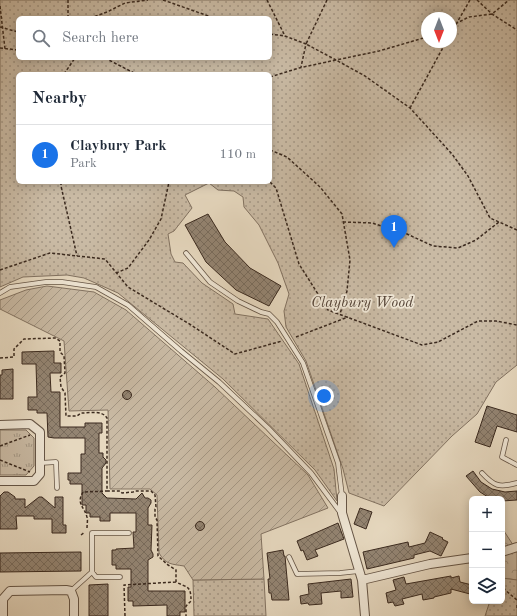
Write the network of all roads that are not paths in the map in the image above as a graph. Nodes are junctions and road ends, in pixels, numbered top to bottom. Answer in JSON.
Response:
{"nodes":[{"id":1,"x":186,"y":253,"type":"dead end"},
{"id":2,"x":0,"y":293,"type":"edge"},
{"id":3,"x":0,"y":424,"type":"edge"},
{"id":4,"x":506,"y":440,"type":"dead end"},
{"id":5,"x":40,"y":463,"type":"junction"},
{"id":6,"x":517,"y":465,"type":"edge"},
{"id":7,"x":482,"y":473,"type":"dead end"},
{"id":8,"x":0,"y":481,"type":"edge"},
{"id":9,"x":517,"y":483,"type":"edge"},
{"id":10,"x":57,"y":488,"type":"dead end"},
{"id":11,"x":342,"y":496,"type":"joint"},
{"id":12,"x":342,"y":514,"type":"junction"},
{"id":13,"x":129,"y":533,"type":"dead end"},
{"id":14,"x":517,"y":547,"type":"edge"},
{"id":15,"x":505,"y":551,"type":"edge"},
{"id":16,"x":290,"y":557,"type":"dead end"},
{"id":17,"x":469,"y":558,"type":"edge"},
{"id":18,"x":359,"y":571,"type":"junction"},
{"id":19,"x":92,"y":572,"type":"junction"},
{"id":20,"x":120,"y":578,"type":"dead end"},
{"id":21,"x":362,"y":580,"type":"junction"},
{"id":22,"x":71,"y":591,"type":"junction"},
{"id":23,"x":3,"y":616,"type":"edge"},
{"id":24,"x":74,"y":616,"type":"edge"},
{"id":25,"x":365,"y":616,"type":"edge"}],
"edges":[{"from":1,"to":11,"type":"lane"},
{"from":2,"to":12,"type":"lane"},
{"from":3,"to":5,"type":"street"},
{"from":4,"to":6,"type":"lane"},
{"from":5,"to":8,"type":"street"},
{"from":5,"to":10,"type":"lane"},
{"from":7,"to":9,"type":"lane"},
{"from":11,"to":12,"type":"street"},
{"from":12,"to":18,"type":"street"},
{"from":13,"to":19,"type":"lane"},
{"from":14,"to":15,"type":"street"},
{"from":16,"to":18,"type":"lane"},
{"from":17,"to":21,"type":"street"},
{"from":18,"to":21,"type":"street"},
{"from":19,"to":20,"type":"lane"},
{"from":19,"to":22,"type":"lane"},
{"from":21,"to":25,"type":"street"},
{"from":22,"to":23,"type":"street"},
{"from":22,"to":24,"type":"street"}]}
